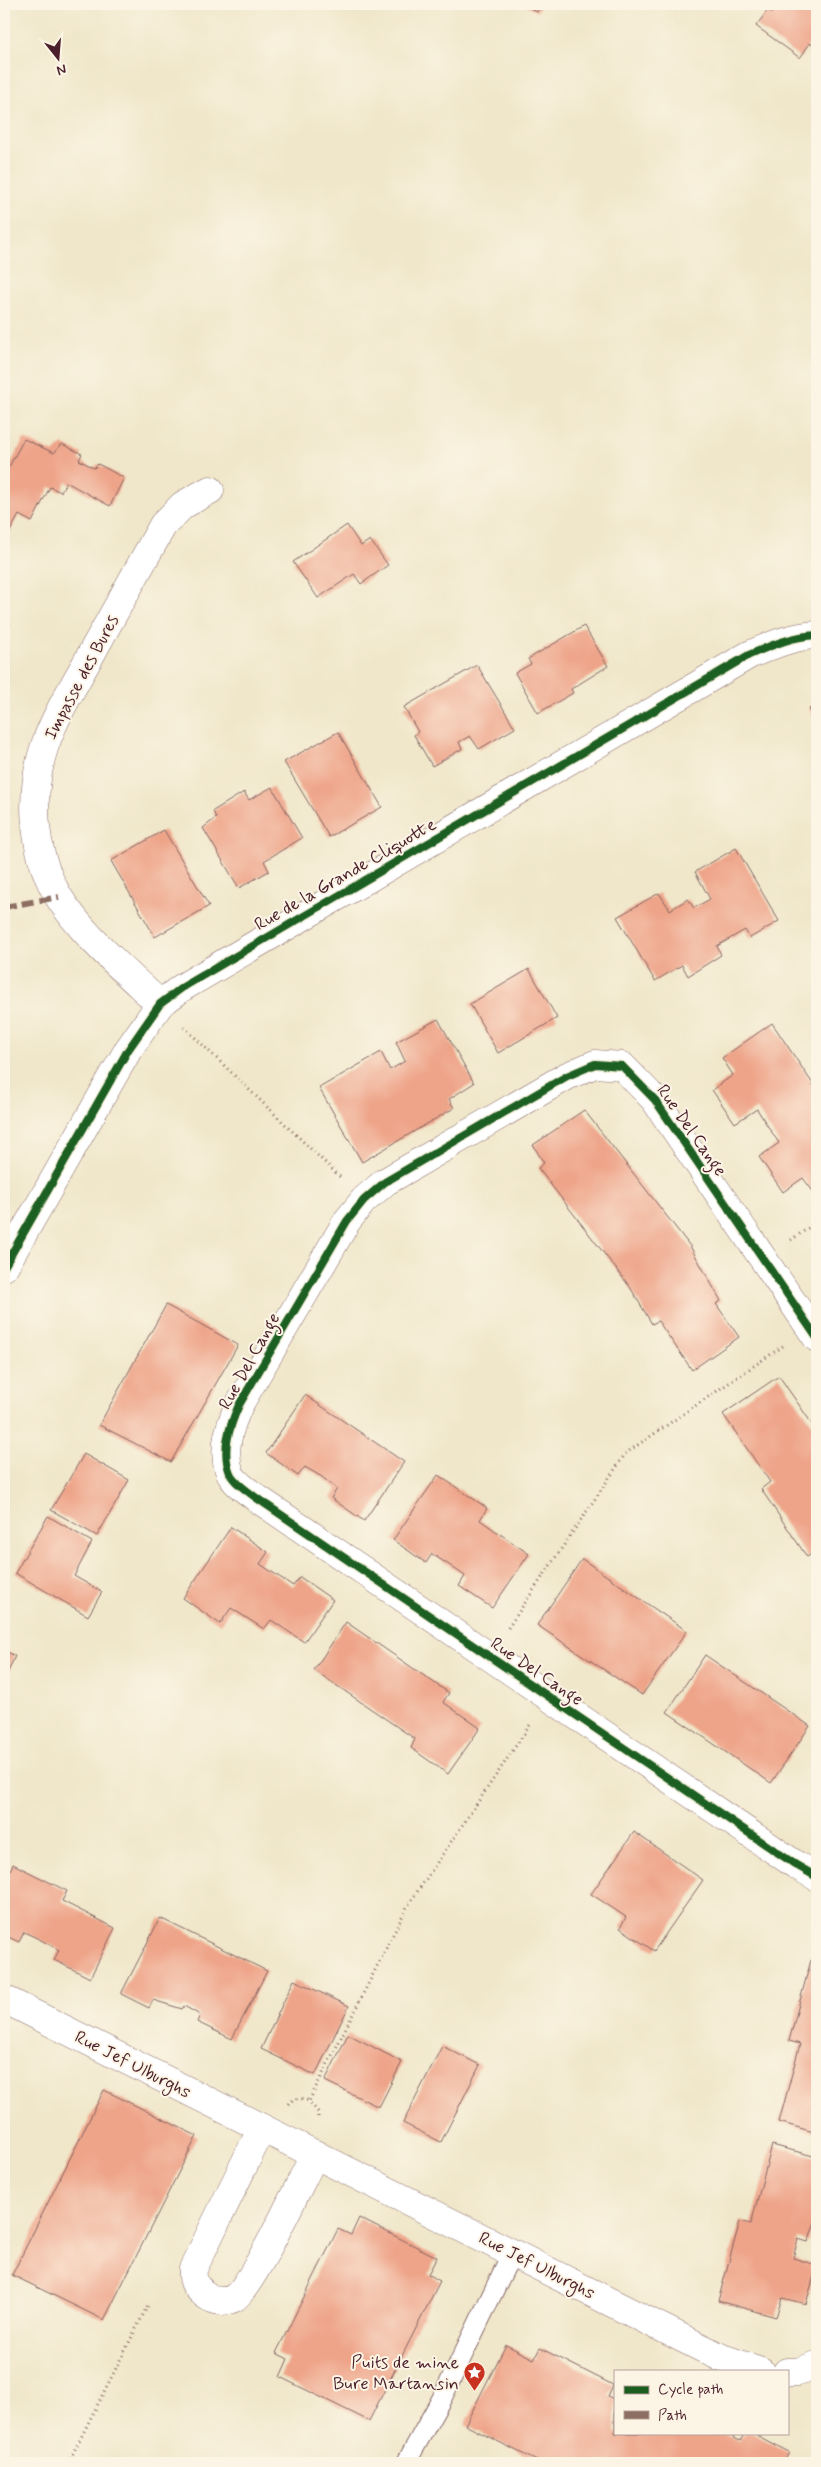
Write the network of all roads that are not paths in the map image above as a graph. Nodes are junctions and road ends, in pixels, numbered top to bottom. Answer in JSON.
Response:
{"nodes":[{"id":1,"x":210,"y":490,"type":"dead end"},
{"id":2,"x":817,"y":635,"type":"edge"},
{"id":3,"x":160,"y":1004,"type":"junction"},
{"id":4,"x":4,"y":1267,"type":"edge"},
{"id":5,"x":814,"y":1333,"type":"edge"},
{"id":6,"x":817,"y":1877,"type":"edge"},
{"id":7,"x":4,"y":1999,"type":"edge"},
{"id":8,"x":262,"y":2128,"type":"junction"},
{"id":9,"x":309,"y":2151,"type":"junction"},
{"id":10,"x":512,"y":2253,"type":"junction"},
{"id":11,"x":817,"y":2365,"type":"edge"},
{"id":12,"x":755,"y":2370,"type":"edge"},
{"id":13,"x":788,"y":2372,"type":"edge"},
{"id":14,"x":406,"y":2463,"type":"edge"}],
"edges":[{"from":1,"to":3,"type":"street","name":"Impasse des Bures"},
{"from":2,"to":3,"type":"street","name":"Rue de la Grande Cliquotte"},
{"from":3,"to":4,"type":"street","name":"Rue de la Grande Cliquotte"},
{"from":5,"to":6,"type":"street","name":"Rue Del Cange"},
{"from":7,"to":8,"type":"street","name":"Rue Jef Ulburghs"},
{"from":8,"to":9,"type":"street","name":"Rue Jef Ulburghs"},
{"from":8,"to":9,"type":"street"},
{"from":9,"to":10,"type":"street","name":"Rue Jef Ulburghs"},
{"from":10,"to":12,"type":"street","name":"Rue Jef Ulburghs"},
{"from":10,"to":14,"type":"lane"},
{"from":11,"to":13,"type":"street"}]}
